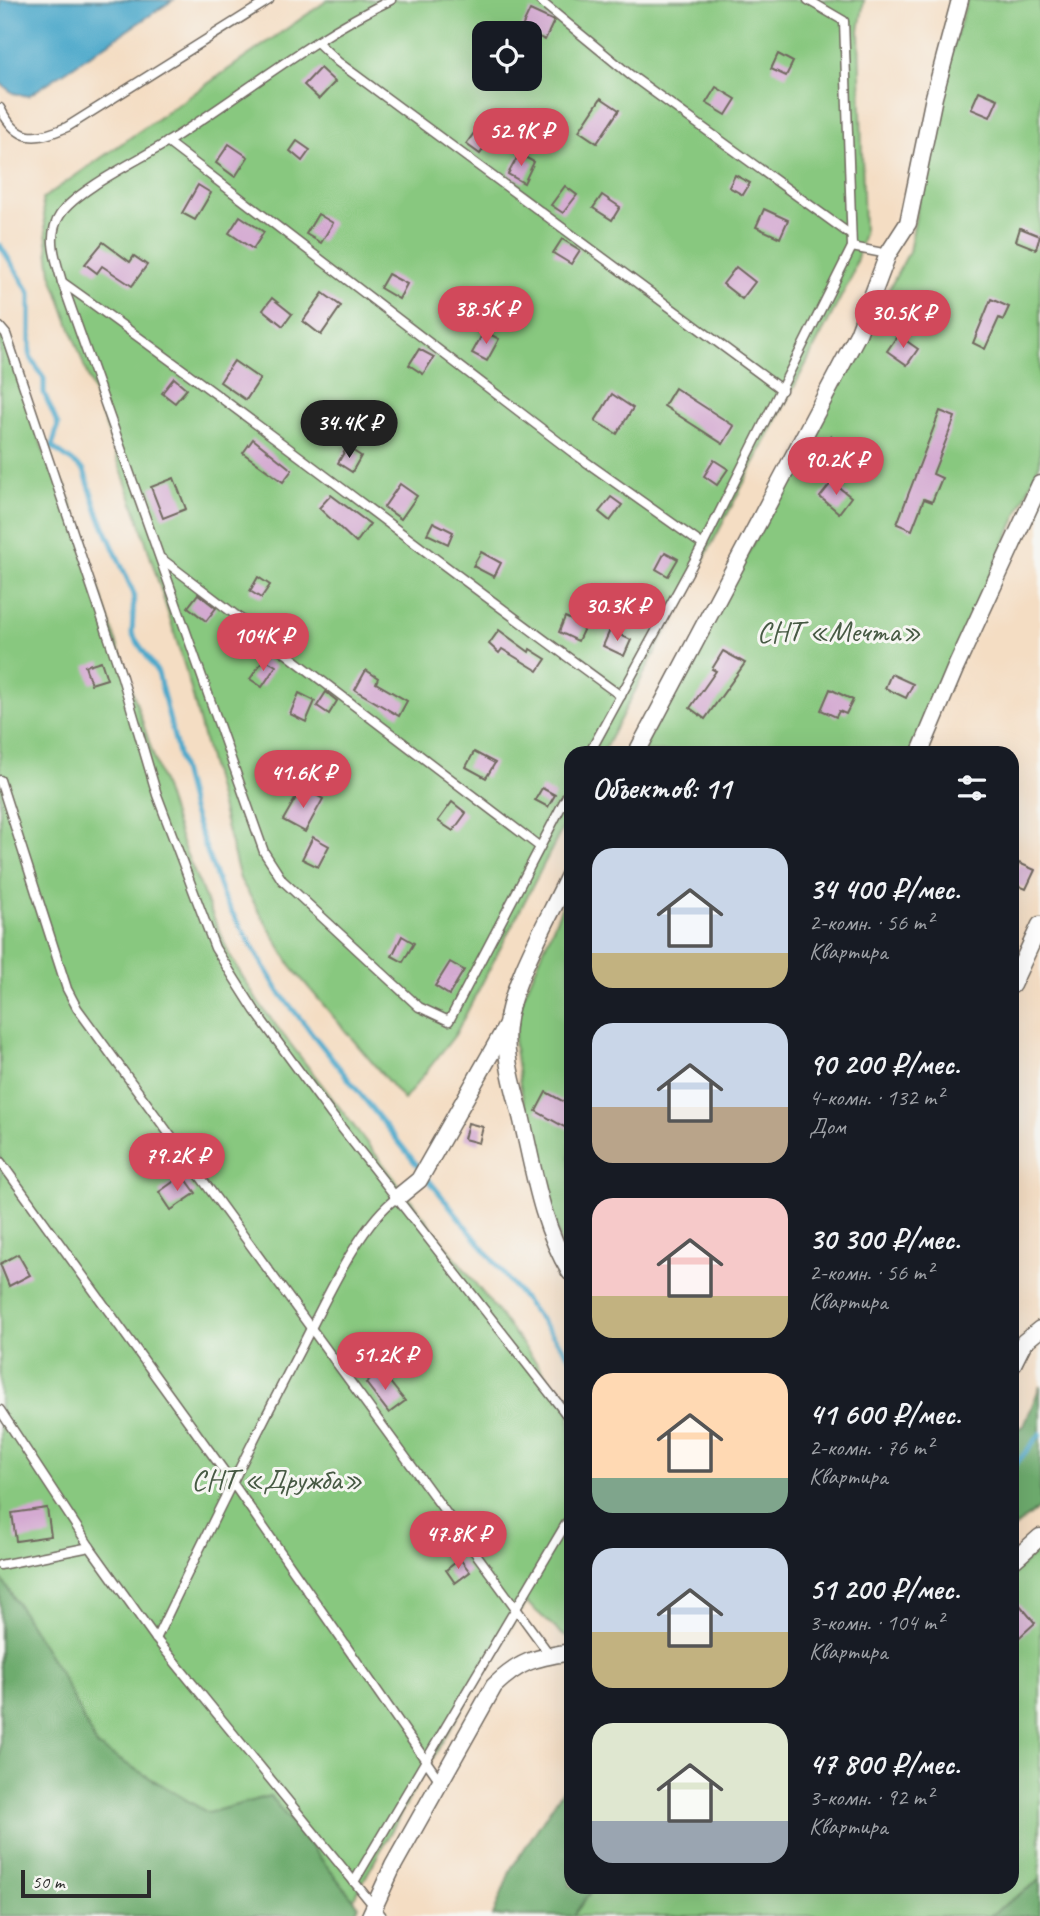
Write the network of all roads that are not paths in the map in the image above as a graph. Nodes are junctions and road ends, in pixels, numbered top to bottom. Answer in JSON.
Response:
{"nodes":[{"id":1,"x":269,"y":0,"type":"edge"},
{"id":2,"x":391,"y":0,"type":"edge"},
{"id":3,"x":539,"y":0,"type":"edge"},
{"id":4,"x":808,"y":0,"type":"edge"},
{"id":5,"x":960,"y":0,"type":"edge"},
{"id":6,"x":317,"y":42,"type":"junction"},
{"id":7,"x":0,"y":108,"type":"edge"},
{"id":8,"x":167,"y":142,"type":"junction"},
{"id":9,"x":851,"y":235,"type":"junction"},
{"id":10,"x":852,"y":247,"type":"junction"},
{"id":11,"x":888,"y":254,"type":"junction"},
{"id":12,"x":62,"y":282,"type":"junction"},
{"id":13,"x":0,"y":327,"type":"edge"},
{"id":14,"x":782,"y":390,"type":"junction"},
{"id":15,"x":1040,"y":484,"type":"edge"},
{"id":16,"x":703,"y":545,"type":"junction"},
{"id":17,"x":162,"y":559,"type":"junction"},
{"id":18,"x":621,"y":696,"type":"junction"},
{"id":19,"x":593,"y":746,"type":"edge"},
{"id":20,"x":640,"y":746,"type":"edge"},
{"id":21,"x":922,"y":746,"type":"edge"},
{"id":22,"x":0,"y":780,"type":"edge"},
{"id":23,"x":564,"y":801,"type":"edge"},
{"id":24,"x":540,"y":847,"type":"junction"},
{"id":25,"x":564,"y":886,"type":"edge"},
{"id":26,"x":1040,"y":925,"type":"edge"},
{"id":27,"x":1019,"y":970,"type":"edge"},
{"id":28,"x":507,"y":1025,"type":"junction"},
{"id":29,"x":0,"y":1161,"type":"edge"},
{"id":30,"x":398,"y":1198,"type":"junction"},
{"id":31,"x":564,"y":1262,"type":"edge"},
{"id":32,"x":312,"y":1328,"type":"junction"},
{"id":33,"x":1040,"y":1329,"type":"edge"},
{"id":34,"x":1019,"y":1352,"type":"edge"},
{"id":35,"x":0,"y":1410,"type":"edge"},
{"id":36,"x":564,"y":1411,"type":"edge"},
{"id":37,"x":232,"y":1482,"type":"junction"},
{"id":38,"x":564,"y":1527,"type":"edge"},
{"id":39,"x":1040,"y":1537,"type":"edge"},
{"id":40,"x":90,"y":1547,"type":"junction"},
{"id":41,"x":1019,"y":1556,"type":"edge"},
{"id":42,"x":0,"y":1566,"type":"edge"},
{"id":43,"x":515,"y":1608,"type":"junction"},
{"id":44,"x":156,"y":1639,"type":"junction"},
{"id":45,"x":564,"y":1653,"type":"edge"},
{"id":46,"x":550,"y":1655,"type":"junction"},
{"id":47,"x":425,"y":1759,"type":"junction"},
{"id":48,"x":440,"y":1782,"type":"junction"},
{"id":49,"x":354,"y":1882,"type":"junction"},
{"id":50,"x":375,"y":1913,"type":"edge"}],
"edges":[{"from":1,"to":7,"type":"lane"},
{"from":2,"to":6,"type":"lane"},
{"from":3,"to":9,"type":"lane"},
{"from":4,"to":9,"type":"lane"},
{"from":5,"to":11,"type":"street"},
{"from":6,"to":8,"type":"lane"},
{"from":6,"to":14,"type":"lane"},
{"from":8,"to":12,"type":"lane"},
{"from":8,"to":16,"type":"lane"},
{"from":9,"to":10,"type":"lane"},
{"from":10,"to":11,"type":"lane"},
{"from":10,"to":14,"type":"lane"},
{"from":11,"to":20,"type":"street"},
{"from":12,"to":17,"type":"lane"},
{"from":12,"to":18,"type":"lane"},
{"from":13,"to":30,"type":"lane"},
{"from":14,"to":16,"type":"lane"},
{"from":15,"to":21,"type":"street"},
{"from":16,"to":18,"type":"lane"},
{"from":17,"to":24,"type":"lane"},
{"from":17,"to":24,"type":"lane"},
{"from":18,"to":19,"type":"lane"},
{"from":22,"to":32,"type":"lane"},
{"from":23,"to":24,"type":"lane"},
{"from":25,"to":28,"type":"street"},
{"from":26,"to":27,"type":"street"},
{"from":28,"to":30,"type":"street"},
{"from":28,"to":31,"type":"street"},
{"from":29,"to":37,"type":"lane"},
{"from":30,"to":32,"type":"lane"},
{"from":30,"to":36,"type":"lane"},
{"from":32,"to":37,"type":"lane"},
{"from":32,"to":43,"type":"lane"},
{"from":33,"to":34,"type":"street"},
{"from":35,"to":40,"type":"lane"},
{"from":37,"to":44,"type":"lane"},
{"from":37,"to":47,"type":"lane"},
{"from":38,"to":43,"type":"lane"},
{"from":39,"to":41,"type":"street"},
{"from":40,"to":42,"type":"lane"},
{"from":40,"to":44,"type":"lane"},
{"from":43,"to":46,"type":"lane"},
{"from":43,"to":47,"type":"lane"},
{"from":44,"to":49,"type":"lane"},
{"from":45,"to":46,"type":"street"},
{"from":46,"to":48,"type":"street"},
{"from":47,"to":48,"type":"lane"},
{"from":47,"to":49,"type":"lane"},
{"from":48,"to":50,"type":"street"},
{"from":49,"to":50,"type":"lane"}]}
